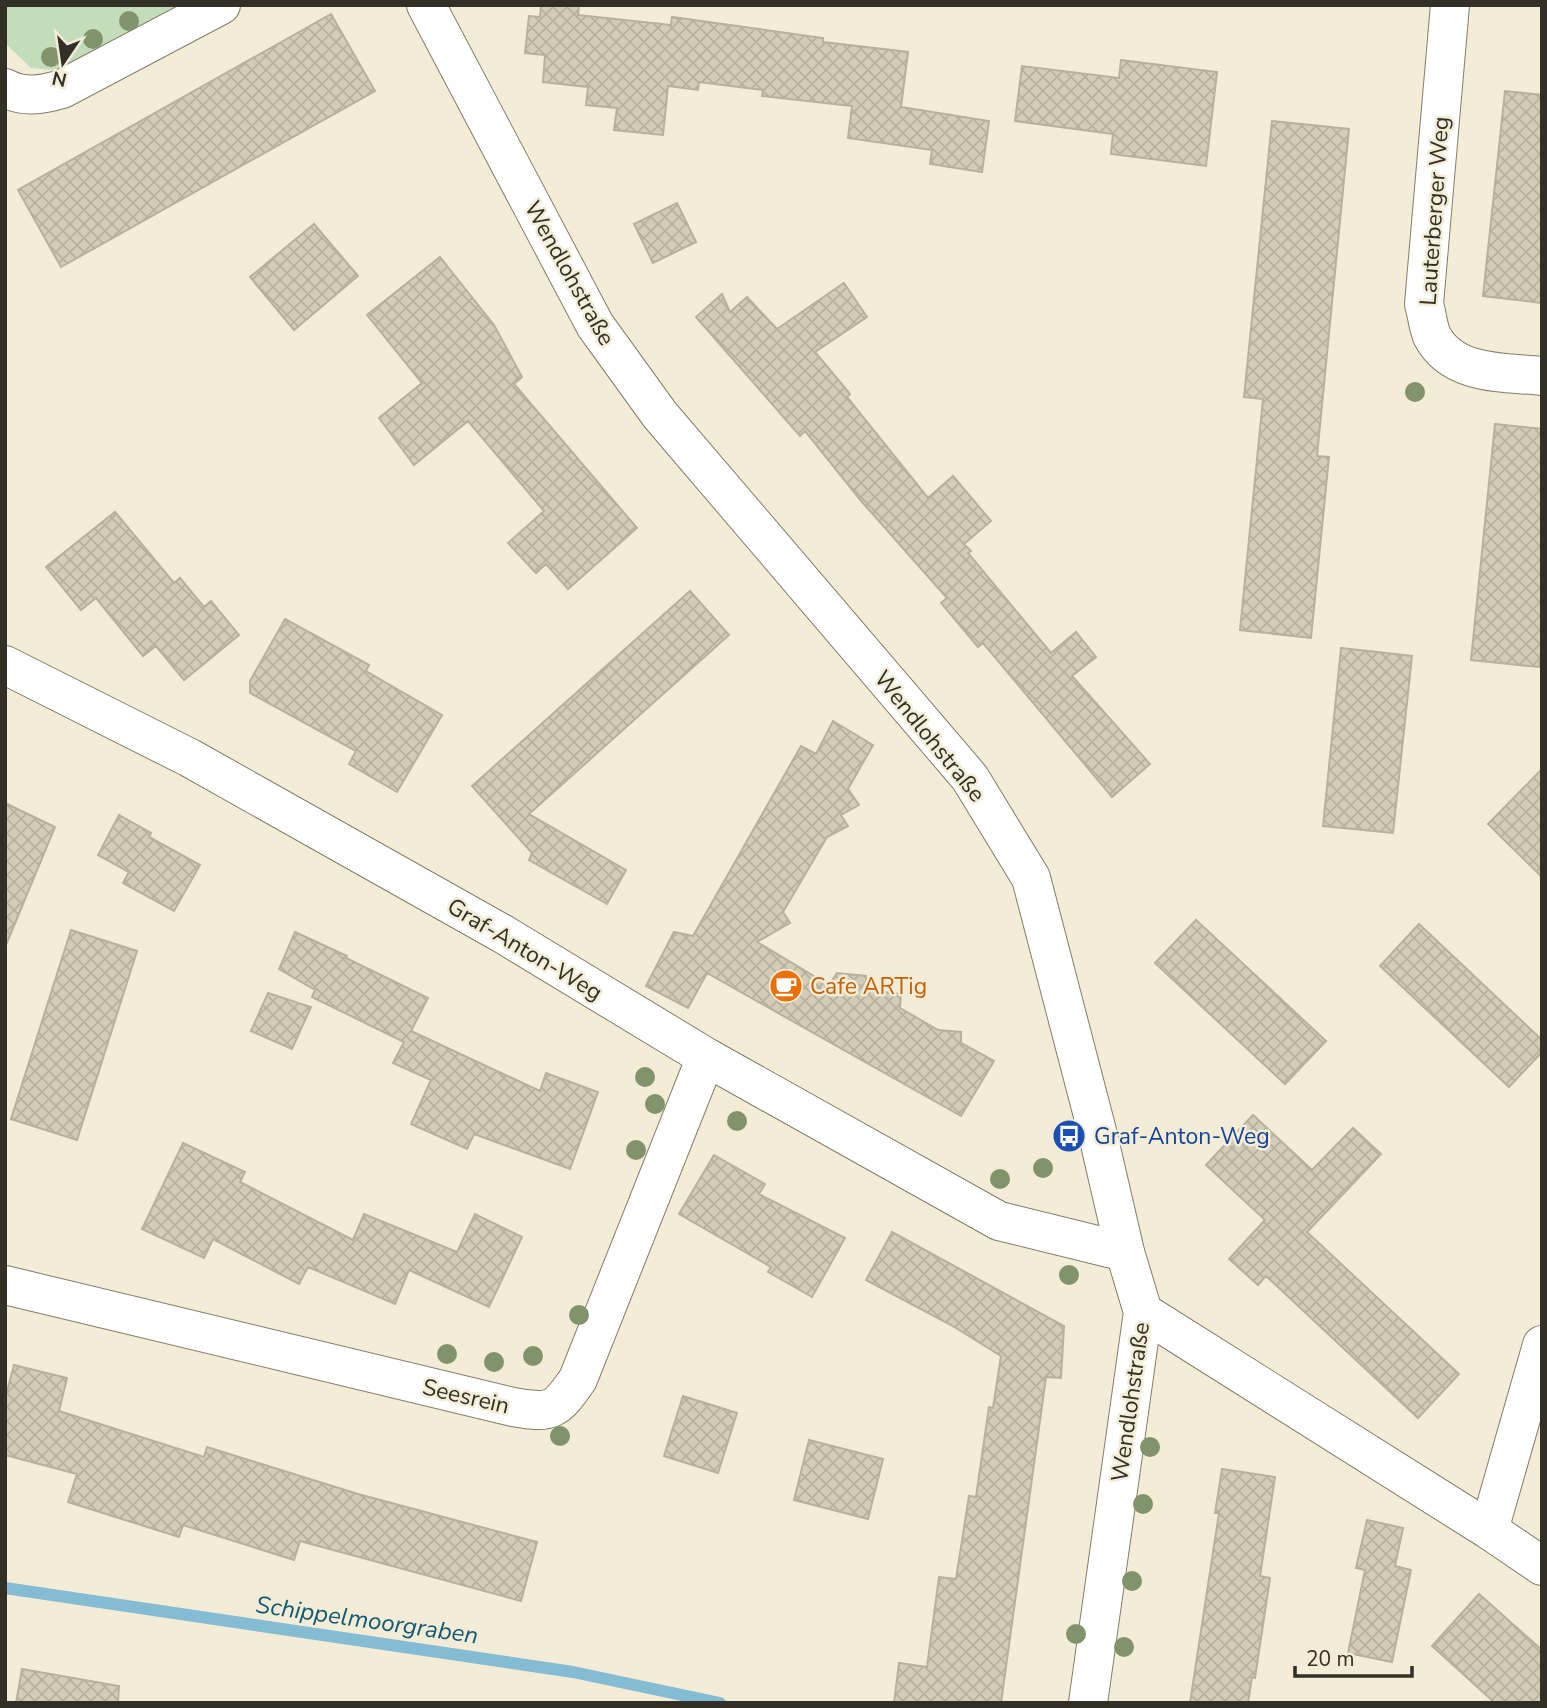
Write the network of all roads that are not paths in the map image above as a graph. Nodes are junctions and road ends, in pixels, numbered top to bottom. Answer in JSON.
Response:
{"nodes":[{"id":1,"x":220,"y":5,"type":"edge"},
{"id":2,"x":426,"y":5,"type":"edge"},
{"id":3,"x":1450,"y":5,"type":"edge"},
{"id":4,"x":5,"y":88,"type":"edge"},
{"id":5,"x":1542,"y":376,"type":"edge"},
{"id":6,"x":5,"y":665,"type":"edge"},
{"id":7,"x":706,"y":1057,"type":"junction"},
{"id":8,"x":1125,"y":1252,"type":"junction"},
{"id":9,"x":5,"y":1285,"type":"edge"},
{"id":10,"x":1143,"y":1312,"type":"junction"},
{"id":11,"x":1542,"y":1345,"type":"edge"},
{"id":12,"x":1489,"y":1530,"type":"junction"},
{"id":13,"x":1542,"y":1566,"type":"edge"},
{"id":14,"x":1088,"y":1703,"type":"edge"}],
"edges":[{"from":1,"to":4,"type":"street"},
{"from":2,"to":8,"type":"street","name":"Wendlohstraße"},
{"from":3,"to":5,"type":"street","name":"Lauterberger Weg"},
{"from":6,"to":7,"type":"street","name":"Graf-Anton-Weg"},
{"from":7,"to":8,"type":"street","name":"Graf-Anton-Weg"},
{"from":7,"to":9,"type":"street","name":"Seesrein"},
{"from":8,"to":10,"type":"street","name":"Wendlohstraße"},
{"from":10,"to":12,"type":"street"},
{"from":10,"to":14,"type":"street","name":"Wendlohstraße"},
{"from":11,"to":12,"type":"street"},
{"from":12,"to":13,"type":"street"}]}
